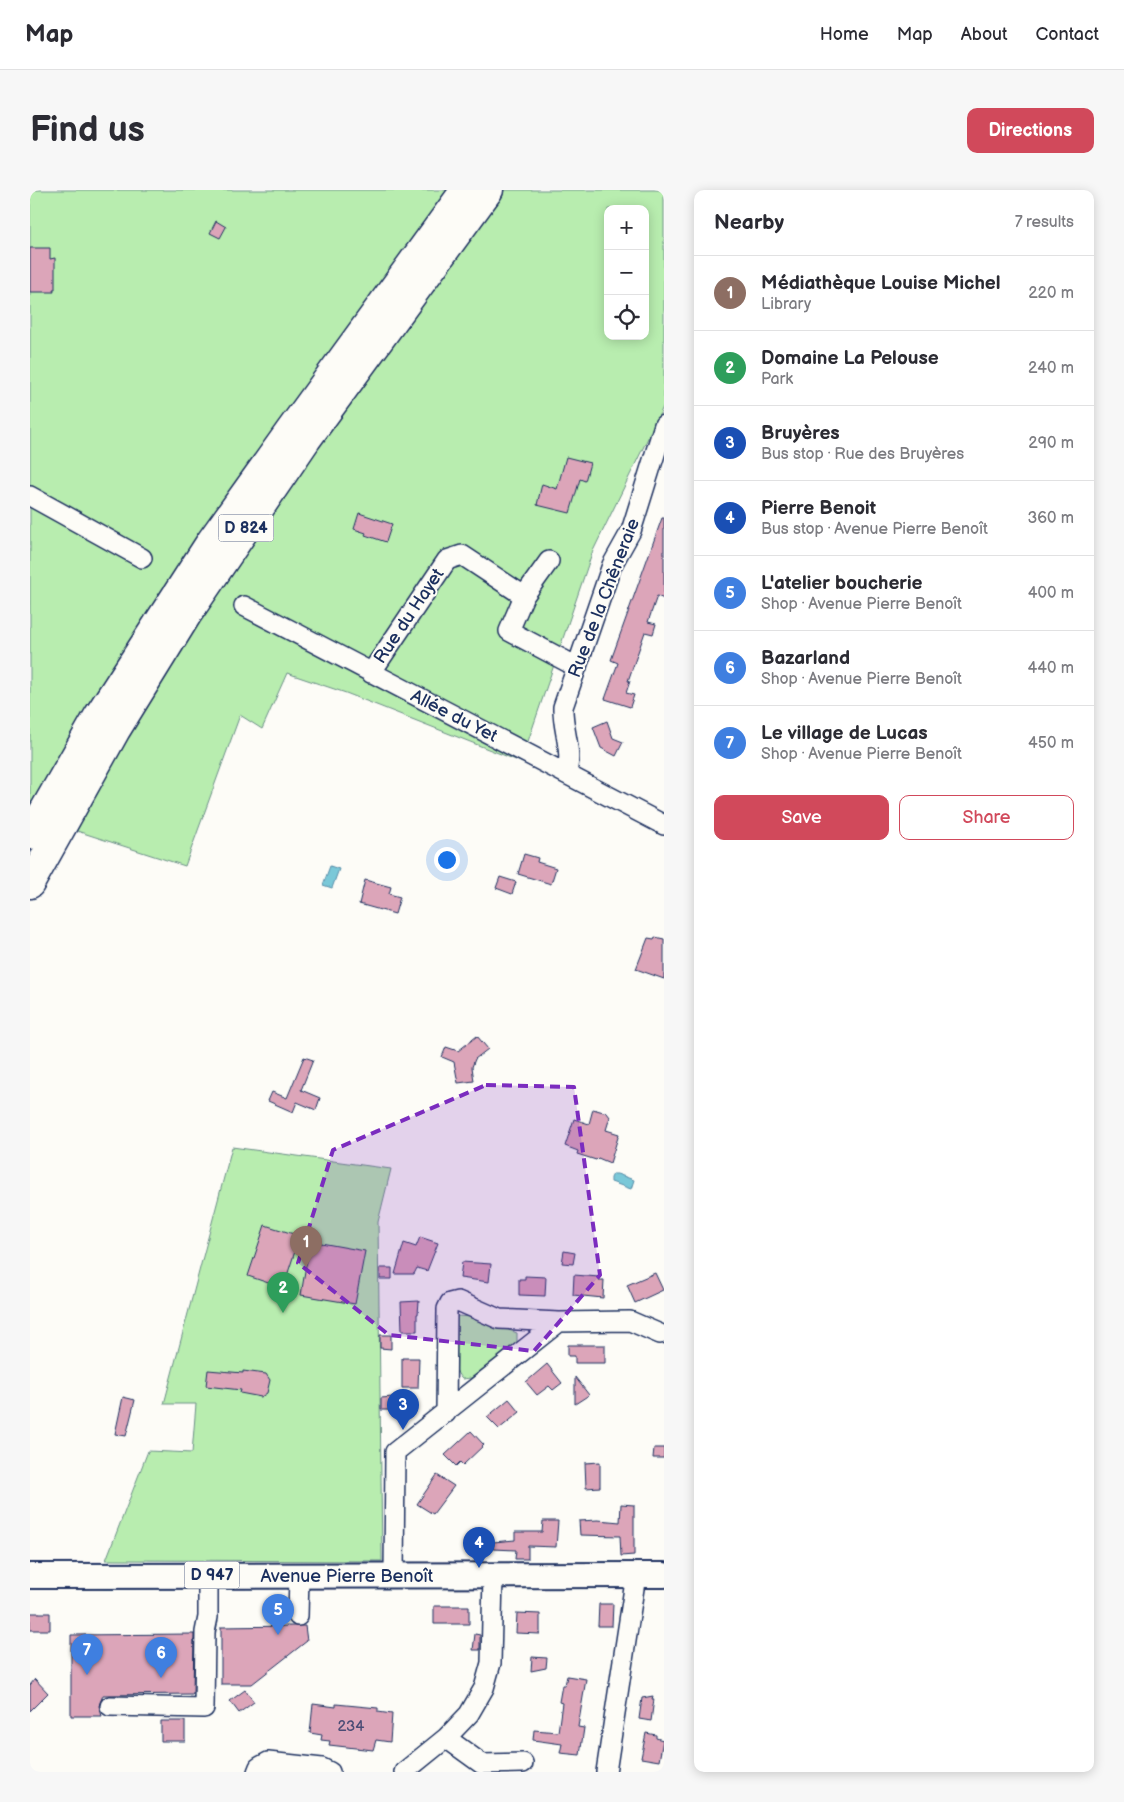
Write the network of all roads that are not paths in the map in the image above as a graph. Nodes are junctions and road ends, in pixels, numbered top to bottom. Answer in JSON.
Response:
{"nodes":[{"id":1,"x":465,"y":190,"type":"edge"},
{"id":2,"x":489,"y":190,"type":"edge"},
{"id":3,"x":664,"y":425,"type":"edge"},
{"id":4,"x":30,"y":496,"type":"edge"},
{"id":5,"x":142,"y":558,"type":"dead end"},
{"id":6,"x":549,"y":561,"type":"dead end"},
{"id":7,"x":524,"y":596,"type":"junction"},
{"id":8,"x":244,"y":606,"type":"dead end"},
{"id":9,"x":577,"y":667,"type":"junction"},
{"id":10,"x":371,"y":673,"type":"junction"},
{"id":11,"x":566,"y":774,"type":"junction"},
{"id":12,"x":664,"y":825,"type":"edge"},
{"id":13,"x":30,"y":835,"type":"edge"},
{"id":14,"x":30,"y":884,"type":"edge"},
{"id":15,"x":559,"y":1322,"type":"junction"},
{"id":16,"x":660,"y":1334,"type":"dead end"},
{"id":17,"x":446,"y":1413,"type":"junction"},
{"id":18,"x":208,"y":1575,"type":"junction"},
{"id":19,"x":636,"y":1575,"type":"junction"},
{"id":20,"x":664,"y":1575,"type":"edge"},
{"id":21,"x":30,"y":1576,"type":"edge"},
{"id":22,"x":299,"y":1576,"type":"junction"},
{"id":23,"x":394,"y":1576,"type":"junction"},
{"id":24,"x":493,"y":1576,"type":"junction"},
{"id":25,"x":298,"y":1616,"type":"dead end"},
{"id":26,"x":110,"y":1706,"type":"dead end"},
{"id":27,"x":446,"y":1738,"type":"junction"},
{"id":28,"x":523,"y":1763,"type":"dead end"},
{"id":29,"x":257,"y":1772,"type":"edge"},
{"id":30,"x":330,"y":1772,"type":"edge"},
{"id":31,"x":404,"y":1772,"type":"edge"},
{"id":32,"x":606,"y":1772,"type":"edge"}],
"edges":[{"from":1,"to":13,"type":"highway","number":"D 824"},
{"from":2,"to":14,"type":"highway","number":"D 824"},
{"from":3,"to":9,"type":"street","name":"Rue de la Chêneraie"},
{"from":4,"to":5,"type":"street"},
{"from":6,"to":7,"type":"street"},
{"from":7,"to":9,"type":"street"},
{"from":7,"to":10,"type":"street","name":"Rue du Hayet"},
{"from":8,"to":10,"type":"street","name":"Allée du Yet"},
{"from":9,"to":11,"type":"street","name":"Rue de la Chêneraie"},
{"from":10,"to":11,"type":"street","name":"Allée du Yet"},
{"from":11,"to":12,"type":"street","name":"Allée du Yet"},
{"from":15,"to":16,"type":"street"},
{"from":15,"to":17,"type":"street"},
{"from":15,"to":17,"type":"street"},
{"from":17,"to":23,"type":"street"},
{"from":18,"to":21,"type":"main road","name":"Avenue Pierre Benoît","number":"D 947"},
{"from":18,"to":22,"type":"main road","name":"Avenue Pierre Benoît","number":"D 947"},
{"from":18,"to":26,"type":"street"},
{"from":19,"to":20,"type":"main road","name":"Avenue Pierre Benoît","number":"D 947"},
{"from":19,"to":24,"type":"main road","name":"Avenue Pierre Benoît","number":"D 947"},
{"from":19,"to":32,"type":"street"},
{"from":22,"to":23,"type":"main road","name":"Avenue Pierre Benoît","number":"D 947"},
{"from":22,"to":25,"type":"street"},
{"from":23,"to":24,"type":"main road","name":"Avenue Pierre Benoît","number":"D 947"},
{"from":24,"to":27,"type":"street"},
{"from":27,"to":28,"type":"street"},
{"from":27,"to":31,"type":"street"},
{"from":29,"to":30,"type":"street"}]}
